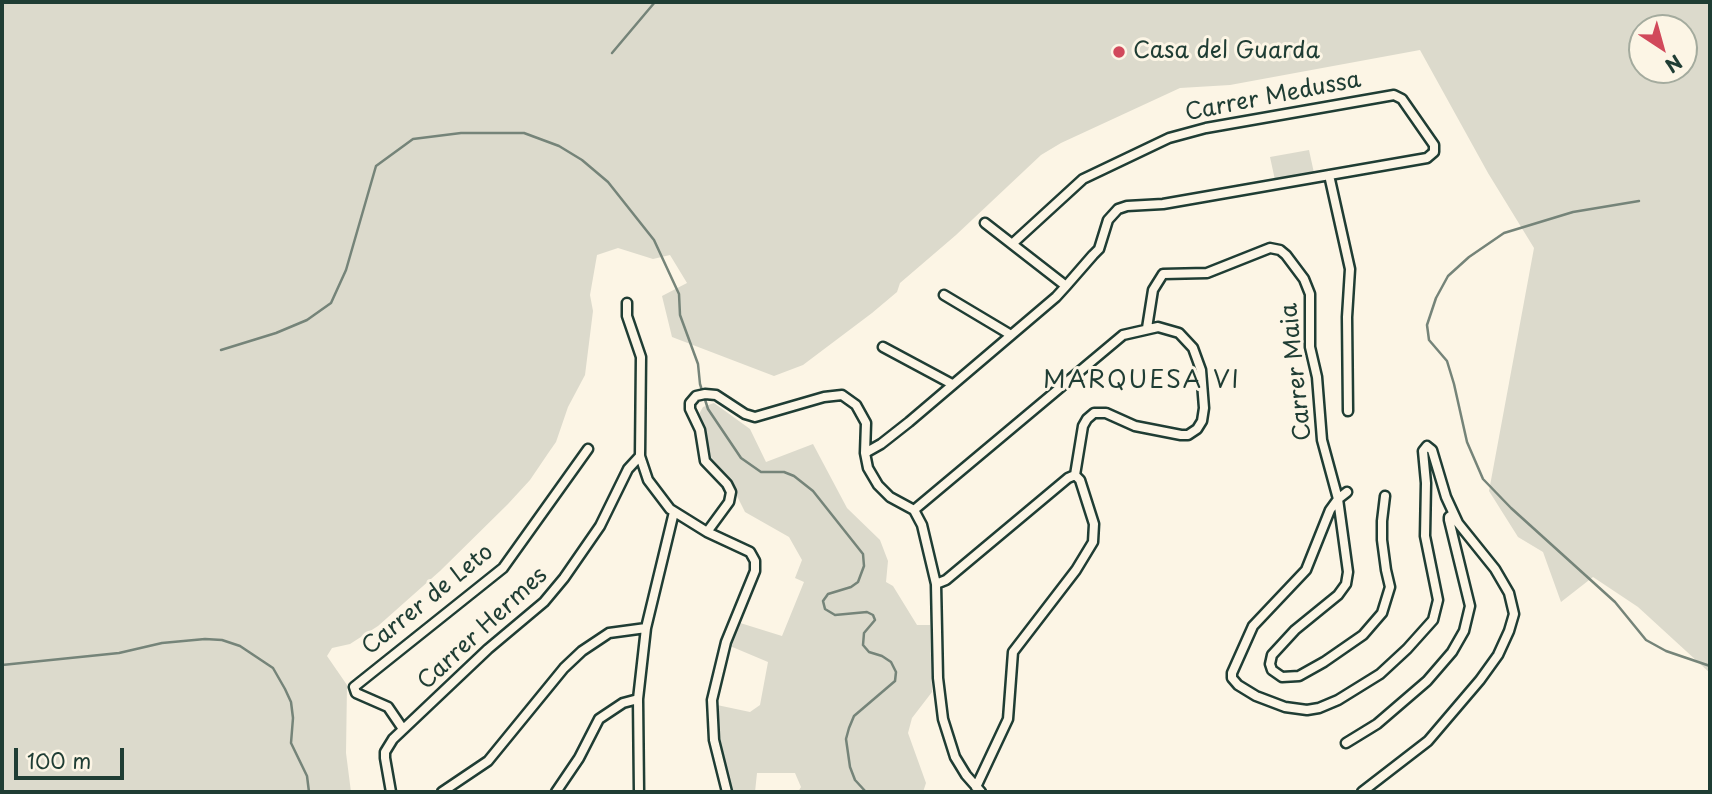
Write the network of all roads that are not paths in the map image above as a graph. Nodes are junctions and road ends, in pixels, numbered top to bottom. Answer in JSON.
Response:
{"nodes":[{"id":1,"x":1329,"y":175,"type":"junction"},
{"id":2,"x":985,"y":223,"type":"dead end"},
{"id":3,"x":1012,"y":244,"type":"junction"},
{"id":4,"x":1066,"y":286,"type":"junction"},
{"id":5,"x":944,"y":295,"type":"dead end"},
{"id":6,"x":626,"y":303,"type":"dead end"},
{"id":7,"x":1147,"y":328,"type":"junction"},
{"id":8,"x":1011,"y":335,"type":"junction"},
{"id":9,"x":883,"y":347,"type":"dead end"},
{"id":10,"x":952,"y":384,"type":"junction"},
{"id":11,"x":1348,"y":411,"type":"dead end"},
{"id":12,"x":588,"y":449,"type":"dead end"},
{"id":13,"x":865,"y":453,"type":"junction"},
{"id":14,"x":640,"y":456,"type":"junction"},
{"id":15,"x":1075,"y":475,"type":"junction"},
{"id":16,"x":1347,"y":492,"type":"dead end"},
{"id":17,"x":1385,"y":496,"type":"dead end"},
{"id":18,"x":1338,"y":499,"type":"junction"},
{"id":19,"x":914,"y":510,"type":"junction"},
{"id":20,"x":674,"y":512,"type":"junction"},
{"id":21,"x":1453,"y":514,"type":"junction"},
{"id":22,"x":707,"y":532,"type":"junction"},
{"id":23,"x":936,"y":584,"type":"junction"},
{"id":24,"x":646,"y":628,"type":"junction"},
{"id":25,"x":638,"y":699,"type":"junction"},
{"id":26,"x":402,"y":729,"type":"junction"},
{"id":27,"x":1346,"y":743,"type":"dead end"},
{"id":28,"x":978,"y":789,"type":"edge"},
{"id":29,"x":391,"y":792,"type":"edge"},
{"id":30,"x":442,"y":792,"type":"edge"},
{"id":31,"x":556,"y":792,"type":"edge"},
{"id":32,"x":639,"y":792,"type":"edge"},
{"id":33,"x":727,"y":792,"type":"edge"},
{"id":34,"x":1362,"y":792,"type":"edge"}],
"edges":[{"from":1,"to":3,"type":"street","name":"Carrer Medussa"},
{"from":1,"to":4,"type":"street","name":"Carrer Medussa"},
{"from":1,"to":11,"type":"street"},
{"from":2,"to":3,"type":"street"},
{"from":3,"to":4,"type":"street"},
{"from":4,"to":8,"type":"street","name":"Carrer Medussa"},
{"from":5,"to":8,"type":"street"},
{"from":6,"to":14,"type":"street"},
{"from":7,"to":15,"type":"street"},
{"from":7,"to":18,"type":"street","name":"Carrer Maia"},
{"from":7,"to":19,"type":"street"},
{"from":8,"to":10,"type":"street","name":"Carrer Medussa"},
{"from":9,"to":10,"type":"street"},
{"from":10,"to":13,"type":"street","name":"Carrer Medussa"},
{"from":12,"to":26,"type":"street","name":"Carrer de Leto"},
{"from":13,"to":19,"type":"street"},
{"from":13,"to":22,"type":"street"},
{"from":14,"to":20,"type":"street"},
{"from":14,"to":26,"type":"street","name":"Carrer Hermes"},
{"from":15,"to":23,"type":"street"},
{"from":15,"to":28,"type":"street"},
{"from":16,"to":18,"type":"street"},
{"from":17,"to":18,"type":"street"},
{"from":18,"to":21,"type":"street"},
{"from":19,"to":23,"type":"street"},
{"from":20,"to":22,"type":"street"},
{"from":20,"to":24,"type":"street"},
{"from":21,"to":27,"type":"street"},
{"from":21,"to":34,"type":"street"},
{"from":22,"to":33,"type":"street"},
{"from":23,"to":28,"type":"street"},
{"from":24,"to":25,"type":"street"},
{"from":24,"to":30,"type":"street"},
{"from":25,"to":31,"type":"street"},
{"from":25,"to":32,"type":"street"},
{"from":26,"to":29,"type":"street","name":"Carrer Hermes"}]}
